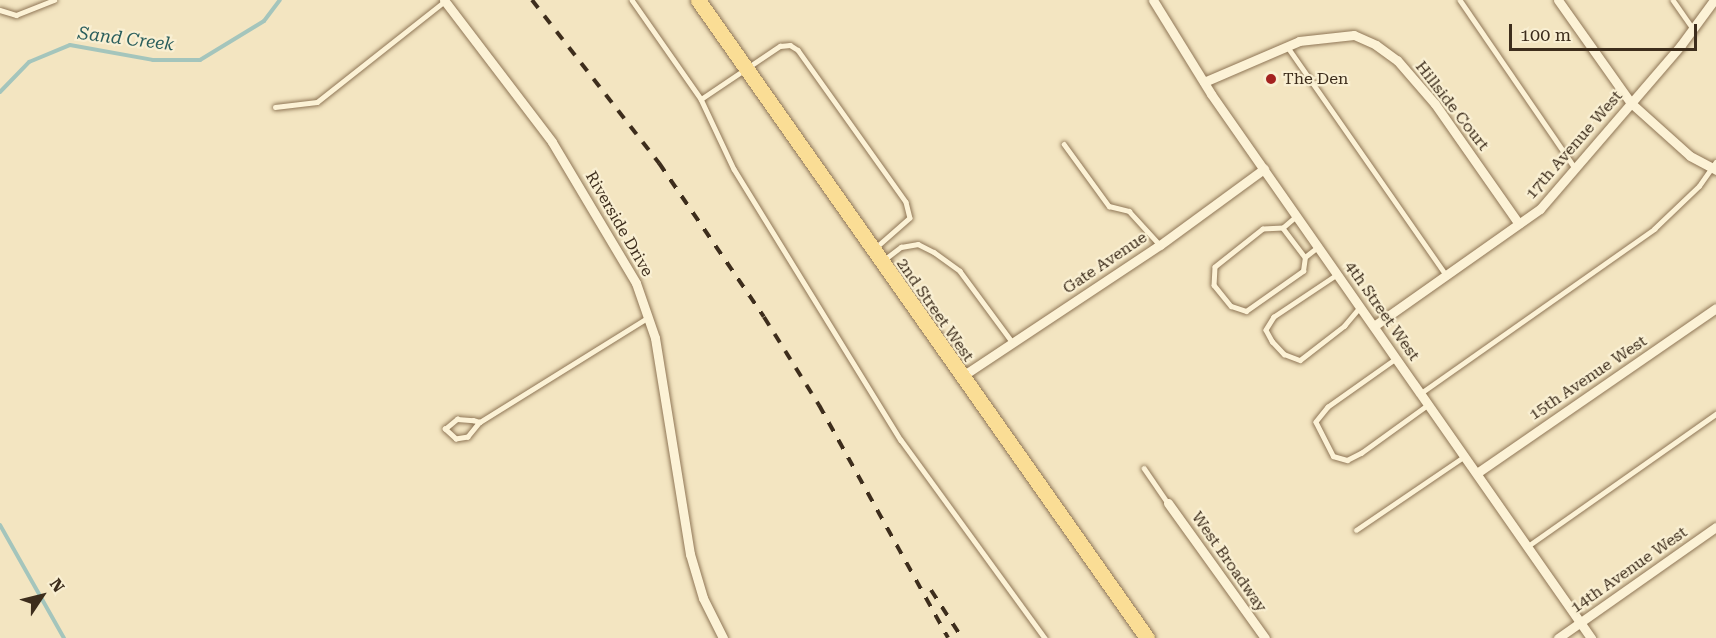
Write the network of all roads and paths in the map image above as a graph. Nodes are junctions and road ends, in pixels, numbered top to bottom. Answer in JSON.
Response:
{"nodes":[{"id":1,"x":54,"y":0,"type":"edge"},
{"id":2,"x":632,"y":0,"type":"edge"},
{"id":3,"x":698,"y":0,"type":"edge"},
{"id":4,"x":1153,"y":0,"type":"edge"},
{"id":5,"x":1460,"y":0,"type":"edge"},
{"id":6,"x":1558,"y":0,"type":"edge"},
{"id":7,"x":1673,"y":0,"type":"edge"},
{"id":8,"x":1714,"y":0,"type":"edge"},
{"id":9,"x":444,"y":1,"type":"edge"},
{"id":10,"x":0,"y":10,"type":"edge"},
{"id":11,"x":1693,"y":29,"type":"junction"},
{"id":12,"x":1287,"y":46,"type":"junction"},
{"id":13,"x":745,"y":68,"type":"junction"},
{"id":14,"x":1204,"y":82,"type":"junction"},
{"id":15,"x":701,"y":99,"type":"junction"},
{"id":16,"x":1631,"y":103,"type":"junction"},
{"id":17,"x":275,"y":107,"type":"dead end"},
{"id":18,"x":1064,"y":144,"type":"dead end"},
{"id":19,"x":1715,"y":167,"type":"edge"},
{"id":20,"x":1575,"y":168,"type":"junction"},
{"id":21,"x":1264,"y":169,"type":"junction"},
{"id":22,"x":1297,"y":216,"type":"junction"},
{"id":23,"x":1519,"y":224,"type":"junction"},
{"id":24,"x":1283,"y":228,"type":"junction"},
{"id":25,"x":1160,"y":245,"type":"junction"},
{"id":26,"x":1318,"y":247,"type":"junction"},
{"id":27,"x":876,"y":257,"type":"junction"},
{"id":28,"x":1305,"y":257,"type":"junction"},
{"id":29,"x":1338,"y":275,"type":"junction"},
{"id":30,"x":1446,"y":276,"type":"junction"},
{"id":31,"x":1360,"y":307,"type":"junction"},
{"id":32,"x":1716,"y":308,"type":"edge"},
{"id":33,"x":649,"y":317,"type":"junction"},
{"id":34,"x":1374,"y":326,"type":"junction"},
{"id":35,"x":1013,"y":343,"type":"junction"},
{"id":36,"x":1397,"y":358,"type":"junction"},
{"id":37,"x":961,"y":377,"type":"junction"},
{"id":38,"x":1421,"y":393,"type":"junction"},
{"id":39,"x":1429,"y":404,"type":"junction"},
{"id":40,"x":1716,"y":414,"type":"edge"},
{"id":41,"x":480,"y":422,"type":"junction"},
{"id":42,"x":1465,"y":456,"type":"junction"},
{"id":43,"x":1144,"y":468,"type":"dead end"},
{"id":44,"x":1477,"y":473,"type":"junction"},
{"id":45,"x":1168,"y":503,"type":"joint"},
{"id":46,"x":1716,"y":527,"type":"edge"},
{"id":47,"x":1356,"y":530,"type":"dead end"},
{"id":48,"x":1528,"y":546,"type":"junction"},
{"id":49,"x":1580,"y":622,"type":"junction"},
{"id":50,"x":723,"y":638,"type":"edge"},
{"id":51,"x":1045,"y":638,"type":"edge"},
{"id":52,"x":1147,"y":638,"type":"edge"},
{"id":53,"x":1265,"y":638,"type":"edge"},
{"id":54,"x":1558,"y":638,"type":"edge"},
{"id":55,"x":1591,"y":638,"type":"edge"}],
"edges":[{"from":1,"to":10,"type":"lane"},
{"from":2,"to":15,"type":"lane"},
{"from":3,"to":13,"type":"main road","name":"2nd Street West"},
{"from":4,"to":14,"type":"street","name":"4th Street West"},
{"from":5,"to":20,"type":"lane"},
{"from":6,"to":16,"type":"street"},
{"from":7,"to":11,"type":"lane"},
{"from":8,"to":11,"type":"street","name":"17th Avenue West"},
{"from":9,"to":17,"type":"lane"},
{"from":9,"to":33,"type":"street","name":"Riverside Drive"},
{"from":11,"to":16,"type":"street","name":"17th Avenue West"},
{"from":12,"to":14,"type":"street","name":"Hillside Court"},
{"from":12,"to":23,"type":"street","name":"Hillside Court"},
{"from":12,"to":30,"type":"lane"},
{"from":13,"to":15,"type":"lane"},
{"from":13,"to":27,"type":"main road","name":"2nd Street West"},
{"from":13,"to":27,"type":"lane"},
{"from":14,"to":21,"type":"street","name":"4th Street West"},
{"from":15,"to":51,"type":"lane"},
{"from":16,"to":19,"type":"street"},
{"from":16,"to":20,"type":"street","name":"17th Avenue West"},
{"from":18,"to":25,"type":"lane"},
{"from":19,"to":38,"type":"lane"},
{"from":20,"to":23,"type":"street","name":"17th Avenue West"},
{"from":21,"to":22,"type":"street","name":"4th Street West"},
{"from":21,"to":25,"type":"street","name":"Gate Avenue"},
{"from":22,"to":24,"type":"lane"},
{"from":22,"to":26,"type":"street","name":"4th Street West"},
{"from":23,"to":30,"type":"street","name":"17th Avenue West"},
{"from":24,"to":28,"type":"lane"},
{"from":24,"to":28,"type":"lane"},
{"from":25,"to":35,"type":"street","name":"Gate Avenue"},
{"from":26,"to":28,"type":"lane"},
{"from":26,"to":29,"type":"street","name":"4th Street West"},
{"from":27,"to":35,"type":"lane"},
{"from":27,"to":37,"type":"main road","name":"2nd Street West"},
{"from":29,"to":31,"type":"street","name":"4th Street West"},
{"from":29,"to":31,"type":"lane"},
{"from":30,"to":34,"type":"street","name":"17th Avenue West"},
{"from":31,"to":34,"type":"street","name":"4th Street West"},
{"from":32,"to":44,"type":"street","name":"15th Avenue West"},
{"from":33,"to":41,"type":"lane"},
{"from":33,"to":50,"type":"street","name":"Riverside Drive"},
{"from":34,"to":36,"type":"street","name":"4th Street West"},
{"from":35,"to":37,"type":"street","name":"Gate Avenue"},
{"from":36,"to":38,"type":"street","name":"4th Street West"},
{"from":36,"to":39,"type":"lane"},
{"from":37,"to":52,"type":"main road","name":"2nd Street West"},
{"from":38,"to":39,"type":"street","name":"4th Street West"},
{"from":39,"to":42,"type":"street","name":"4th Street West"},
{"from":40,"to":48,"type":"lane"},
{"from":41,"to":41,"type":"lane"},
{"from":42,"to":44,"type":"street","name":"4th Street West"},
{"from":42,"to":47,"type":"lane"},
{"from":43,"to":45,"type":"lane"},
{"from":44,"to":48,"type":"street","name":"4th Street West"},
{"from":45,"to":53,"type":"street","name":"West Broadway"},
{"from":46,"to":49,"type":"street","name":"14th Avenue West"},
{"from":48,"to":49,"type":"street","name":"4th Street West"},
{"from":49,"to":54,"type":"street","name":"14th Avenue West"},
{"from":49,"to":55,"type":"street","name":"4th Street West"}]}
